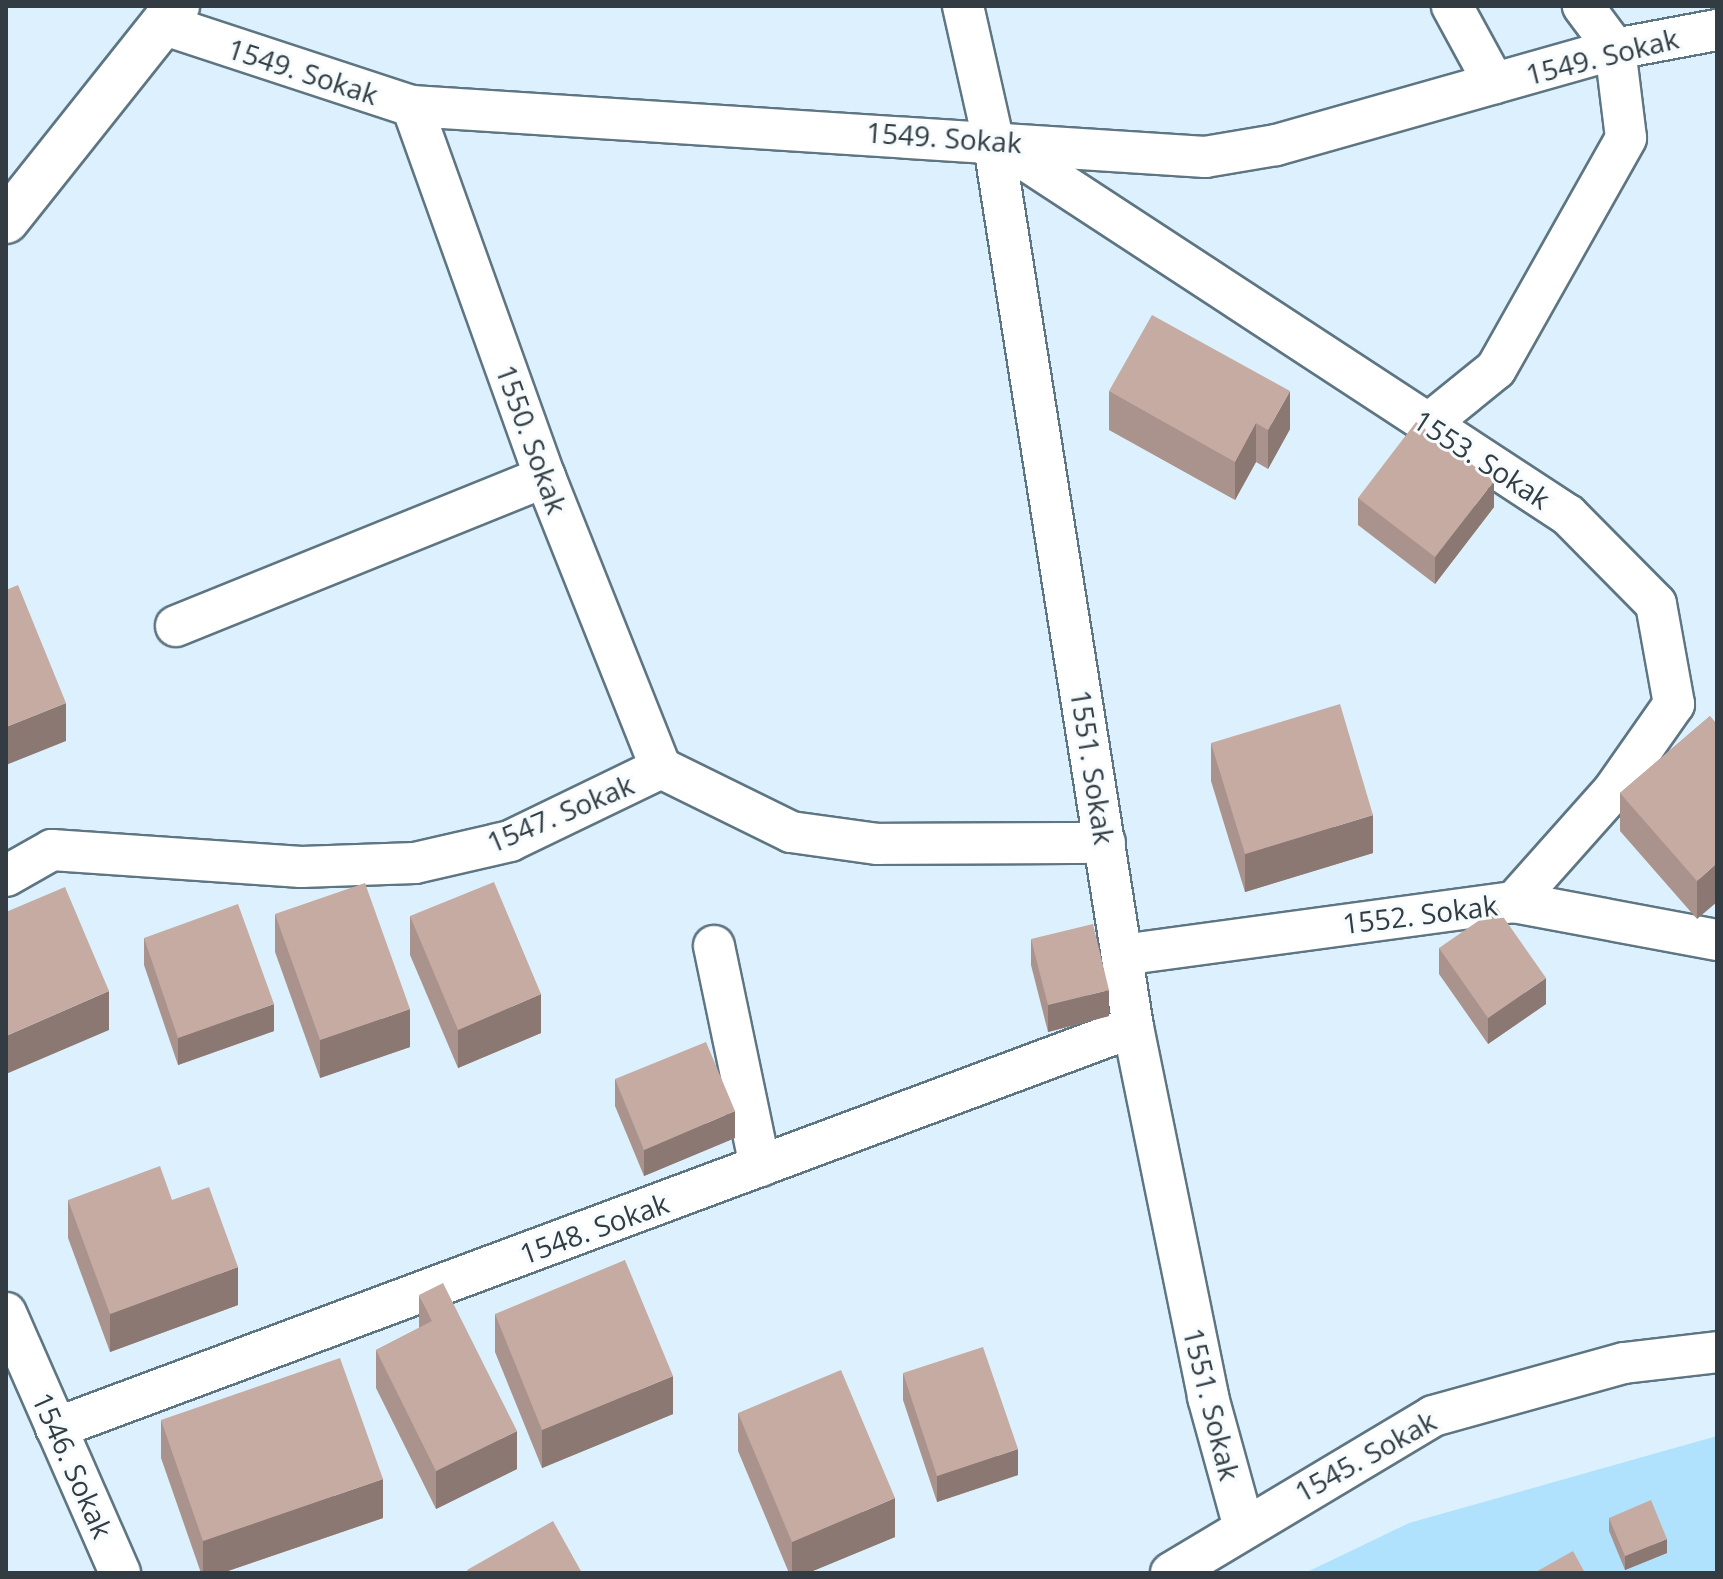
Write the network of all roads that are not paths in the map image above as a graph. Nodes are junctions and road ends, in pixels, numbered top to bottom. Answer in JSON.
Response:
{"nodes":[{"id":1,"x":963,"y":6,"type":"edge"},
{"id":2,"x":1452,"y":6,"type":"edge"},
{"id":3,"x":1583,"y":6,"type":"edge"},
{"id":4,"x":173,"y":16,"type":"edge"},
{"id":5,"x":1717,"y":30,"type":"edge"},
{"id":6,"x":1615,"y":49,"type":"junction"},
{"id":7,"x":1494,"y":83,"type":"junction"},
{"id":8,"x":412,"y":106,"type":"junction"},
{"id":9,"x":993,"y":139,"type":"junction"},
{"id":10,"x":6,"y":221,"type":"edge"},
{"id":11,"x":1428,"y":424,"type":"junction"},
{"id":12,"x":545,"y":477,"type":"junction"},
{"id":13,"x":176,"y":626,"type":"dead end"},
{"id":14,"x":661,"y":768,"type":"junction"},
{"id":15,"x":1105,"y":843,"type":"junction"},
{"id":16,"x":6,"y":876,"type":"edge"},
{"id":17,"x":1514,"y":902,"type":"junction"},
{"id":18,"x":1717,"y":940,"type":"edge"},
{"id":19,"x":714,"y":946,"type":"dead end"},
{"id":20,"x":1122,"y":955,"type":"junction"},
{"id":21,"x":1133,"y":1027,"type":"junction"},
{"id":22,"x":760,"y":1166,"type":"junction"},
{"id":23,"x":6,"y":1313,"type":"edge"},
{"id":24,"x":1717,"y":1352,"type":"edge"},
{"id":25,"x":56,"y":1428,"type":"junction"},
{"id":26,"x":1243,"y":1524,"type":"junction"},
{"id":27,"x":120,"y":1573,"type":"edge"},
{"id":28,"x":1171,"y":1573,"type":"edge"}],
"edges":[{"from":1,"to":9,"type":"street","name":"1551. Sokak"},
{"from":2,"to":7,"type":"street"},
{"from":3,"to":6,"type":"street"},
{"from":4,"to":8,"type":"street","name":"1549. Sokak"},
{"from":4,"to":10,"type":"street"},
{"from":5,"to":6,"type":"street","name":"1549. Sokak"},
{"from":6,"to":7,"type":"street","name":"1549. Sokak"},
{"from":6,"to":11,"type":"street"},
{"from":7,"to":9,"type":"street","name":"1549. Sokak"},
{"from":8,"to":9,"type":"street","name":"1549. Sokak"},
{"from":8,"to":12,"type":"street","name":"1550. Sokak"},
{"from":9,"to":11,"type":"street","name":"1553. Sokak"},
{"from":9,"to":15,"type":"street","name":"1551. Sokak"},
{"from":11,"to":17,"type":"street","name":"1553. Sokak"},
{"from":12,"to":13,"type":"street"},
{"from":12,"to":14,"type":"street","name":"1550. Sokak"},
{"from":14,"to":15,"type":"street","name":"1547. Sokak"},
{"from":14,"to":16,"type":"street","name":"1547. Sokak"},
{"from":15,"to":20,"type":"street","name":"1551. Sokak"},
{"from":17,"to":18,"type":"street","name":"1552. Sokak"},
{"from":17,"to":20,"type":"street","name":"1552. Sokak"},
{"from":19,"to":22,"type":"street"},
{"from":20,"to":21,"type":"street","name":"1551. Sokak"},
{"from":21,"to":22,"type":"street","name":"1548. Sokak"},
{"from":21,"to":26,"type":"street","name":"1551. Sokak"},
{"from":22,"to":25,"type":"street","name":"1548. Sokak"},
{"from":23,"to":25,"type":"street","name":"1546. Sokak"},
{"from":24,"to":26,"type":"street","name":"1545. Sokak"},
{"from":25,"to":27,"type":"street","name":"1546. Sokak"},
{"from":26,"to":28,"type":"street","name":"1545. Sokak"}]}
